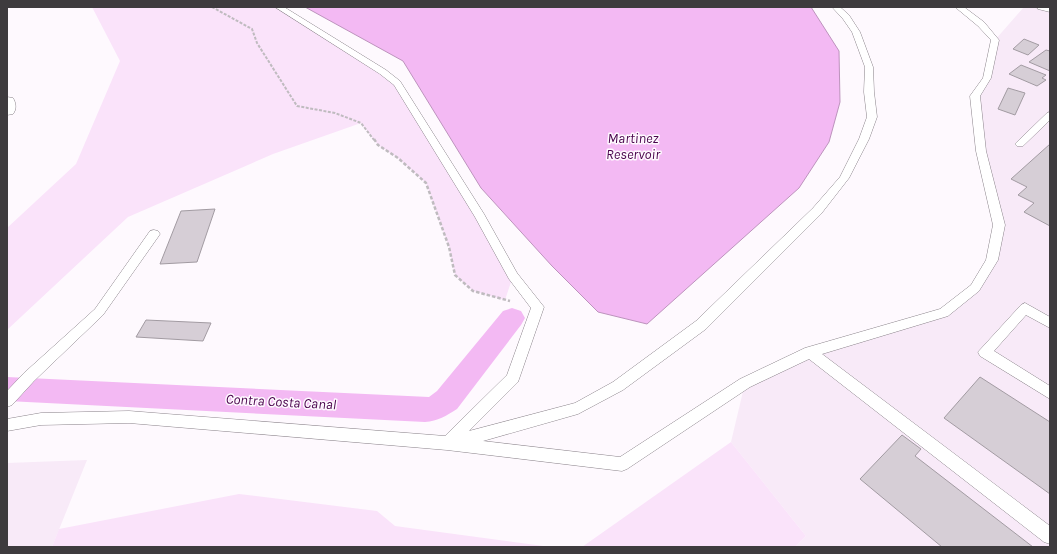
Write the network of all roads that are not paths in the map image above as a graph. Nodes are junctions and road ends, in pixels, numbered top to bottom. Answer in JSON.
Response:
{"nodes":[{"id":1,"x":280,"y":7,"type":"edge"},
{"id":2,"x":836,"y":7,"type":"edge"},
{"id":3,"x":959,"y":7,"type":"edge"},
{"id":4,"x":1041,"y":7,"type":"edge"},
{"id":5,"x":1050,"y":10,"type":"edge"},
{"id":6,"x":7,"y":102,"type":"edge"},
{"id":7,"x":7,"y":110,"type":"edge"},
{"id":8,"x":1050,"y":115,"type":"edge"},
{"id":9,"x":1020,"y":144,"type":"dead end"},
{"id":10,"x":154,"y":234,"type":"dead end"},
{"id":11,"x":1050,"y":323,"type":"edge"},
{"id":12,"x":810,"y":352,"type":"junction"},
{"id":13,"x":1050,"y":393,"type":"edge"},
{"id":14,"x":7,"y":401,"type":"edge"},
{"id":15,"x":7,"y":425,"type":"edge"},
{"id":16,"x":447,"y":444,"type":"junction"},
{"id":17,"x":1050,"y":536,"type":"edge"}],
"edges":[{"from":1,"to":16,"type":"lane"},
{"from":2,"to":16,"type":"lane"},
{"from":3,"to":12,"type":"lane"},
{"from":4,"to":5,"type":"lane"},
{"from":6,"to":7,"type":"street"},
{"from":8,"to":9,"type":"lane"},
{"from":10,"to":14,"type":"lane"},
{"from":11,"to":13,"type":"lane"},
{"from":12,"to":16,"type":"lane"},
{"from":12,"to":17,"type":"lane"},
{"from":15,"to":16,"type":"lane"}]}
